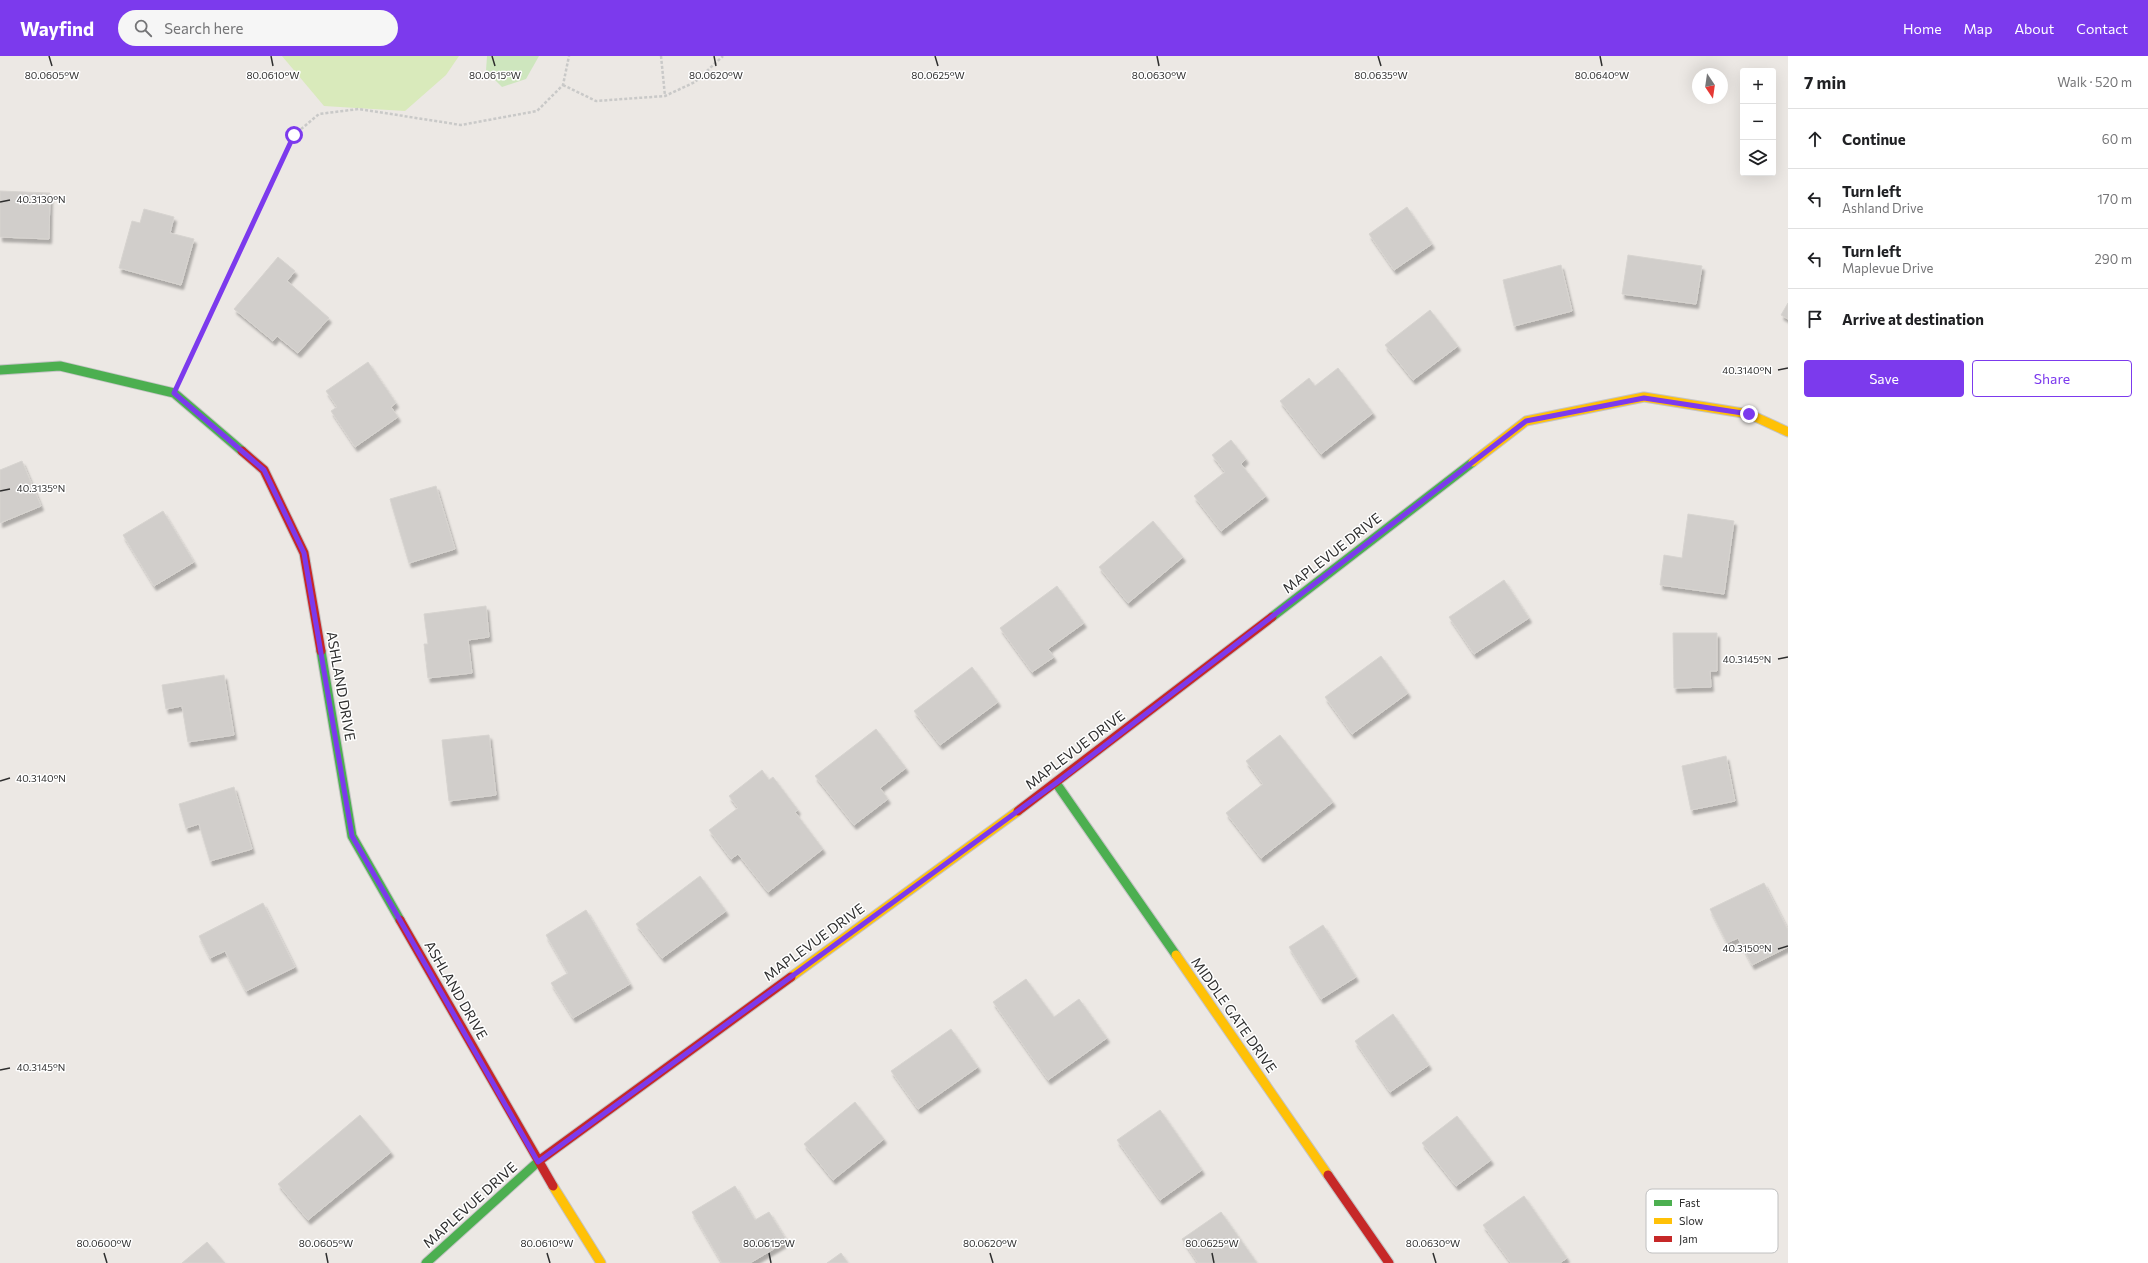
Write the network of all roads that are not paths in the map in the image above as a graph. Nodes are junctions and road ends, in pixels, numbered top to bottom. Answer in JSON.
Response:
{"nodes":[{"id":1,"x":0,"y":370,"type":"edge"},
{"id":2,"x":1788,"y":432,"type":"edge"},
{"id":3,"x":1056,"y":783,"type":"junction"},
{"id":4,"x":538,"y":1162,"type":"junction"},
{"id":5,"x":426,"y":1263,"type":"edge"},
{"id":6,"x":600,"y":1263,"type":"edge"},
{"id":7,"x":1389,"y":1263,"type":"edge"}],
"edges":[{"from":1,"to":4,"type":"street","name":"ASHLAND DRIVE"},
{"from":2,"to":3,"type":"street","name":"MAPLEVUE DRIVE"},
{"from":3,"to":4,"type":"street","name":"MAPLEVUE DRIVE"},
{"from":3,"to":7,"type":"street","name":"MIDDLE GATE DRIVE"},
{"from":4,"to":5,"type":"street","name":"MAPLEVUE DRIVE"},
{"from":4,"to":6,"type":"street","name":"ASHLAND DRIVE"}]}
